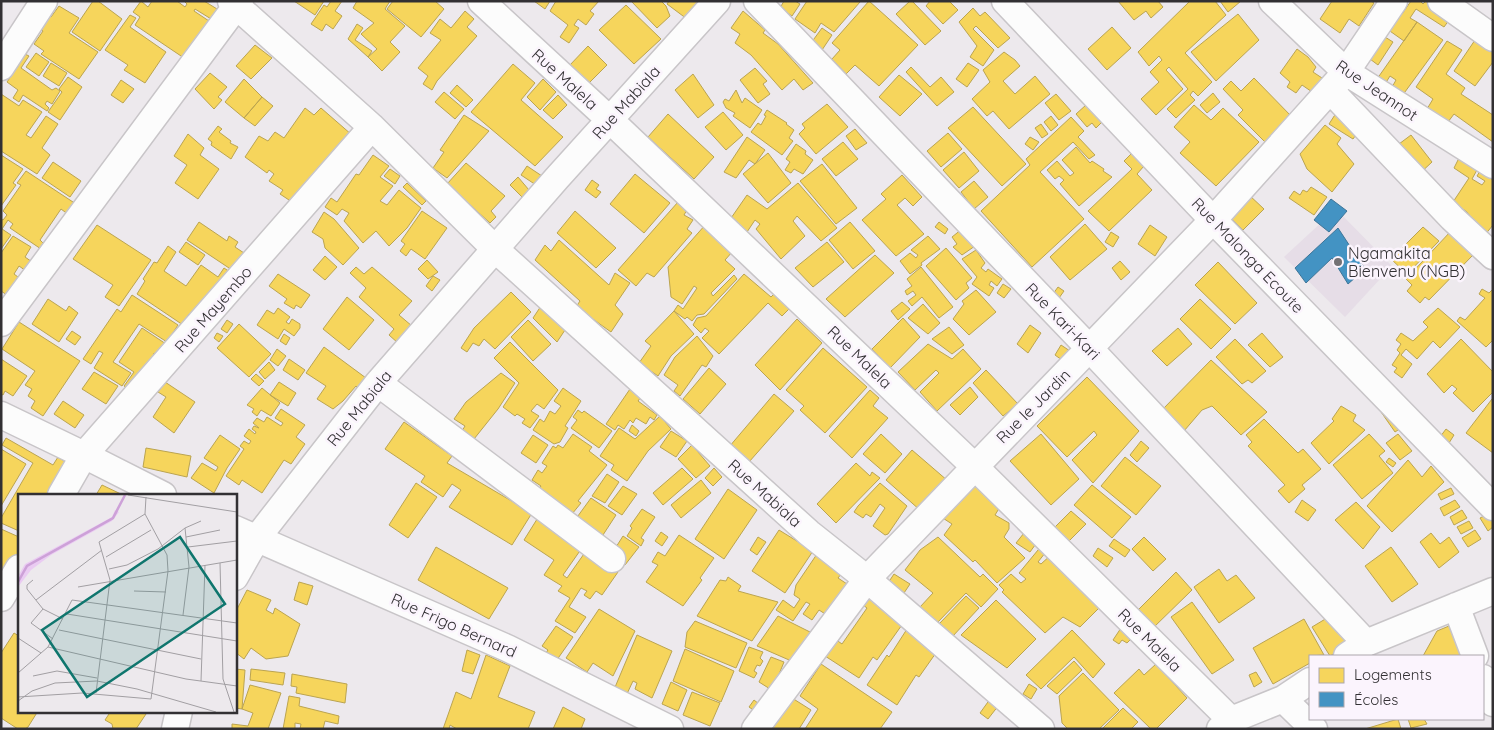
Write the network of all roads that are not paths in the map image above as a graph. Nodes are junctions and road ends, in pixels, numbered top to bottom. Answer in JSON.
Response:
{"nodes":[{"id":1,"x":44,"y":1,"type":"edge"},
{"id":2,"x":481,"y":1,"type":"edge"},
{"id":3,"x":717,"y":1,"type":"edge"},
{"id":4,"x":757,"y":1,"type":"edge"},
{"id":5,"x":1005,"y":1,"type":"edge"},
{"id":6,"x":1272,"y":1,"type":"edge"},
{"id":7,"x":1394,"y":1,"type":"edge"},
{"id":8,"x":1441,"y":1,"type":"edge"},
{"id":9,"x":236,"y":3,"type":"edge"},
{"id":10,"x":1493,"y":38,"type":"edge"},
{"id":11,"x":1,"y":67,"type":"edge"},
{"id":12,"x":1338,"y":81,"type":"junction"},
{"id":13,"x":610,"y":120,"type":"junction"},
{"id":14,"x":372,"y":127,"type":"junction"},
{"id":15,"x":1493,"y":165,"type":"edge"},
{"id":16,"x":1213,"y":220,"type":"junction"},
{"id":17,"x":496,"y":249,"type":"junction"},
{"id":18,"x":1493,"y":256,"type":"edge"},
{"id":19,"x":1,"y":323,"type":"edge"},
{"id":20,"x":1090,"y":348,"type":"junction"},
{"id":21,"x":378,"y":383,"type":"junction"},
{"id":22,"x":1,"y":415,"type":"edge"},
{"id":23,"x":84,"y":454,"type":"junction"},
{"id":24,"x":974,"y":466,"type":"junction"},
{"id":25,"x":62,"y":494,"type":"edge"},
{"id":26,"x":162,"y":494,"type":"edge"},
{"id":27,"x":1493,"y":507,"type":"edge"},
{"id":28,"x":246,"y":533,"type":"edge"},
{"id":29,"x":612,"y":560,"type":"dead end"},
{"id":30,"x":18,"y":570,"type":"edge"},
{"id":31,"x":236,"y":573,"type":"edge"},
{"id":32,"x":867,"y":579,"type":"junction"},
{"id":33,"x":1493,"y":591,"type":"edge"},
{"id":34,"x":1,"y":598,"type":"edge"},
{"id":35,"x":1456,"y":606,"type":"junction"},
{"id":36,"x":1357,"y":650,"type":"edge"},
{"id":37,"x":1475,"y":655,"type":"edge"},
{"id":38,"x":1484,"y":680,"type":"edge"},
{"id":39,"x":1309,"y":682,"type":"edge"},
{"id":40,"x":1283,"y":699,"type":"junction"},
{"id":41,"x":1493,"y":703,"type":"edge"},
{"id":42,"x":179,"y":712,"type":"edge"},
{"id":43,"x":1226,"y":724,"type":"edge"},
{"id":44,"x":175,"y":729,"type":"edge"},
{"id":45,"x":670,"y":729,"type":"edge"},
{"id":46,"x":755,"y":729,"type":"edge"},
{"id":47,"x":1041,"y":729,"type":"edge"},
{"id":48,"x":1314,"y":729,"type":"edge"}],
"edges":[{"from":1,"to":11,"type":"street"},
{"from":2,"to":13,"type":"street","name":"Rue Malela"},
{"from":3,"to":13,"type":"street","name":"Rue Mabiala"},
{"from":4,"to":20,"type":"street","name":"Rue Kari-Kari"},
{"from":5,"to":16,"type":"street","name":"Rue Malonga Ecoute"},
{"from":6,"to":12,"type":"street","name":"Rue Jeannot"},
{"from":7,"to":12,"type":"street","name":"Rue le Jardin"},
{"from":8,"to":10,"type":"street"},
{"from":9,"to":14,"type":"street","name":"Rue Mabiala"},
{"from":9,"to":19,"type":"street"},
{"from":12,"to":15,"type":"street","name":"Rue Jeannot"},
{"from":12,"to":16,"type":"street","name":"Rue le Jardin"},
{"from":12,"to":18,"type":"street"},
{"from":13,"to":17,"type":"street","name":"Rue Mabiala"},
{"from":13,"to":24,"type":"street","name":"Rue Malela"},
{"from":14,"to":17,"type":"street","name":"Rue Mabiala"},
{"from":14,"to":23,"type":"street","name":"Rue Mayembo"},
{"from":16,"to":20,"type":"street","name":"Rue le Jardin"},
{"from":16,"to":27,"type":"street","name":"Rue Malonga Ecoute"},
{"from":17,"to":21,"type":"street","name":"Rue Mabiala"},
{"from":17,"to":32,"type":"street","name":"Rue Mabiala"},
{"from":20,"to":24,"type":"street","name":"Rue le Jardin"},
{"from":20,"to":36,"type":"street","name":"Rue Kari-Kari"},
{"from":21,"to":28,"type":"street","name":"Rue Mabiala"},
{"from":21,"to":29,"type":"street"},
{"from":22,"to":23,"type":"street"},
{"from":23,"to":25,"type":"street","name":"Rue Mayembo"},
{"from":23,"to":26,"type":"street"},
{"from":24,"to":32,"type":"street","name":"Rue le Jardin"},
{"from":24,"to":43,"type":"street","name":"Rue Malela"},
{"from":28,"to":31,"type":"street","name":"Rue Mabiala"},
{"from":28,"to":45,"type":"street","name":"Rue Frigo Bernard"},
{"from":30,"to":34,"type":"street"},
{"from":32,"to":46,"type":"street","name":"Rue le Jardin"},
{"from":32,"to":47,"type":"street","name":"Rue Mabiala"},
{"from":33,"to":35,"type":"street"},
{"from":35,"to":36,"type":"street"},
{"from":35,"to":37,"type":"street"},
{"from":38,"to":41,"type":"street"},
{"from":39,"to":40,"type":"street"},
{"from":40,"to":43,"type":"street"},
{"from":40,"to":48,"type":"street"},
{"from":42,"to":44,"type":"street"}]}
